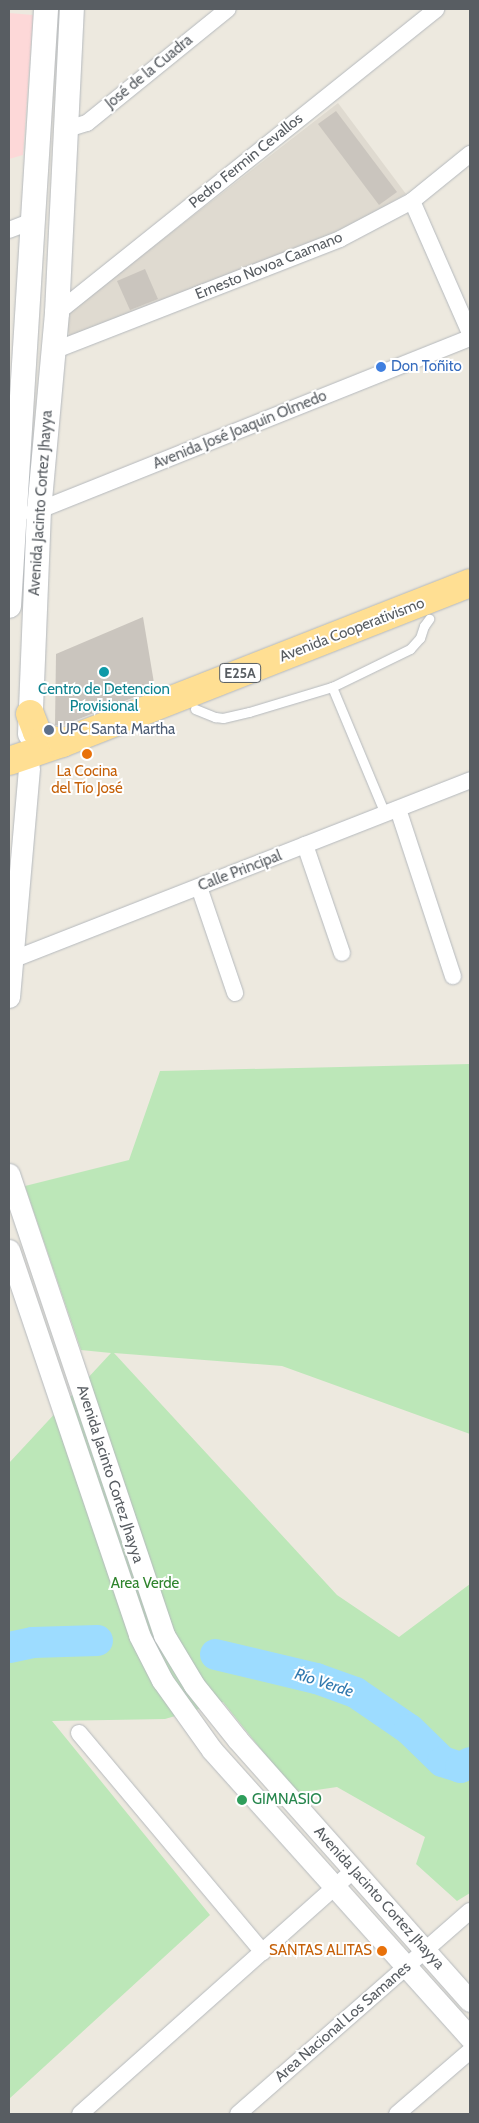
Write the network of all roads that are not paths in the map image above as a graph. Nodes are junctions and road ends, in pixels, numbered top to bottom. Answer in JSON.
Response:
{"nodes":[{"id":1,"x":46,"y":9,"type":"edge"},
{"id":2,"x":72,"y":9,"type":"edge"},
{"id":3,"x":228,"y":9,"type":"edge"},
{"id":4,"x":436,"y":9,"type":"edge"},
{"id":5,"x":67,"y":129,"type":"junction"},
{"id":6,"x":470,"y":154,"type":"edge"},
{"id":7,"x":412,"y":201,"type":"junction"},
{"id":8,"x":33,"y":221,"type":"junction"},
{"id":9,"x":9,"y":230,"type":"edge"},
{"id":10,"x":57,"y":313,"type":"junction"},
{"id":11,"x":470,"y":333,"type":"edge"},
{"id":12,"x":470,"y":338,"type":"edge"},
{"id":13,"x":53,"y":351,"type":"junction"},
{"id":14,"x":17,"y":364,"type":"edge"},
{"id":15,"x":38,"y":511,"type":"junction"},
{"id":16,"x":12,"y":521,"type":"edge"},
{"id":17,"x":470,"y":583,"type":"edge"},
{"id":18,"x":470,"y":604,"type":"edge"},
{"id":19,"x":9,"y":606,"type":"edge"},
{"id":20,"x":429,"y":619,"type":"junction"},
{"id":21,"x":332,"y":687,"type":"junction"},
{"id":22,"x":195,"y":710,"type":"junction"},
{"id":23,"x":30,"y":714,"type":"junction"},
{"id":24,"x":62,"y":743,"type":"junction"},
{"id":25,"x":19,"y":765,"type":"edge"},
{"id":26,"x":470,"y":780,"type":"edge"},
{"id":27,"x":391,"y":811,"type":"junction"},
{"id":28,"x":305,"y":845,"type":"junction"},
{"id":29,"x":200,"y":887,"type":"junction"},
{"id":30,"x":342,"y":953,"type":"dead end"},
{"id":31,"x":10,"y":961,"type":"edge"},
{"id":32,"x":452,"y":976,"type":"dead end"},
{"id":33,"x":235,"y":992,"type":"dead end"},
{"id":34,"x":9,"y":997,"type":"edge"},
{"id":35,"x":9,"y":1174,"type":"edge"},
{"id":36,"x":9,"y":1250,"type":"edge"},
{"id":37,"x":79,"y":1733,"type":"dead end"},
{"id":38,"x":353,"y":1871,"type":"junction"},
{"id":39,"x":336,"y":1886,"type":"junction"},
{"id":40,"x":470,"y":1911,"type":"edge"},
{"id":41,"x":425,"y":1950,"type":"junction"},
{"id":42,"x":263,"y":1952,"type":"junction"},
{"id":43,"x":406,"y":1966,"type":"junction"},
{"id":44,"x":470,"y":2000,"type":"edge"},
{"id":45,"x":470,"y":2038,"type":"edge"},
{"id":46,"x":470,"y":2051,"type":"edge"},
{"id":47,"x":401,"y":2113,"type":"edge"},
{"id":48,"x":80,"y":2114,"type":"edge"},
{"id":49,"x":238,"y":2114,"type":"edge"}],
"edges":[{"from":1,"to":8,"type":"main road","name":"Avenida Jacinto Cortez Jhayya"},
{"from":2,"to":5,"type":"main road","name":"Avenida Jacinto Cortez Jhayya"},
{"from":3,"to":5,"type":"street","name":"José de la Cuadra"},
{"from":4,"to":10,"type":"street","name":"Pedro Fermin Cevallos"},
{"from":5,"to":10,"type":"main road","name":"Avenida Jacinto Cortez Jhayya"},
{"from":6,"to":7,"type":"street","name":"Ernesto Novoa Caamano"},
{"from":7,"to":11,"type":"street"},
{"from":7,"to":13,"type":"street","name":"Ernesto Novoa Caamano"},
{"from":8,"to":9,"type":"street"},
{"from":8,"to":14,"type":"main road","name":"Avenida Jacinto Cortez Jhayya"},
{"from":10,"to":13,"type":"main road","name":"Avenida Jacinto Cortez Jhayya"},
{"from":12,"to":15,"type":"street","name":"Avenida José Joaquin Olmedo"},
{"from":13,"to":15,"type":"main road","name":"Avenida Jacinto Cortez Jhayya"},
{"from":14,"to":16,"type":"main road","name":"Avenida Jacinto Cortez Jhayya"},
{"from":15,"to":16,"type":"street","name":"Avenida José Joaquin Olmedo"},
{"from":15,"to":23,"type":"main road","name":"Avenida Jacinto Cortez Jhayya"},
{"from":16,"to":19,"type":"main road","name":"Avenida Jacinto Cortez Jhayya"},
{"from":17,"to":24,"type":"highway","name":"Avenida Cooperativismo","number":"E25A"},
{"from":18,"to":20,"type":"highway","name":"Avenida Cooperativismo","number":"E25A"},
{"from":20,"to":21,"type":"lane"},
{"from":20,"to":22,"type":"highway","name":"Avenida Cooperativismo","number":"E25A"},
{"from":21,"to":22,"type":"lane"},
{"from":21,"to":27,"type":"lane"},
{"from":22,"to":25,"type":"highway","name":"Avenida Cooperativismo","number":"E25A"},
{"from":23,"to":24,"type":"highway"},
{"from":23,"to":25,"type":"main road","name":"Avenida Jacinto Cortez Jhayya"},
{"from":24,"to":25,"type":"highway","name":"Avenida Cooperativismo","number":"E25A"},
{"from":25,"to":31,"type":"street","name":"Avenida Jacinto Cortez Jhayya"},
{"from":26,"to":27,"type":"street","name":"Calle Principal"},
{"from":27,"to":28,"type":"street","name":"Calle Principal"},
{"from":27,"to":32,"type":"street"},
{"from":28,"to":29,"type":"street","name":"Calle Principal"},
{"from":28,"to":30,"type":"street"},
{"from":29,"to":31,"type":"street","name":"Calle Principal"},
{"from":29,"to":33,"type":"street"},
{"from":31,"to":34,"type":"street","name":"Avenida Jacinto Cortez Jhayya"},
{"from":35,"to":38,"type":"street","name":"Avenida Jacinto Cortez Jhayya"},
{"from":36,"to":39,"type":"street","name":"Avenida Jacinto Cortez Jhayya"},
{"from":37,"to":42,"type":"street"},
{"from":38,"to":39,"type":"street"},
{"from":38,"to":41,"type":"street","name":"Avenida Jacinto Cortez Jhayya"},
{"from":39,"to":42,"type":"street"},
{"from":39,"to":43,"type":"street","name":"Avenida Jacinto Cortez Jhayya"},
{"from":40,"to":41,"type":"street","name":"Area Nacional Los Samanes"},
{"from":41,"to":43,"type":"street","name":"Area Nacional Los Samanes"},
{"from":41,"to":44,"type":"street","name":"Avenida Jacinto Cortez Jhayya"},
{"from":42,"to":48,"type":"street"},
{"from":43,"to":45,"type":"street","name":"Avenida Jacinto Cortez Jhayya"},
{"from":43,"to":49,"type":"street","name":"Area Nacional Los Samanes"},
{"from":46,"to":47,"type":"street"}]}
